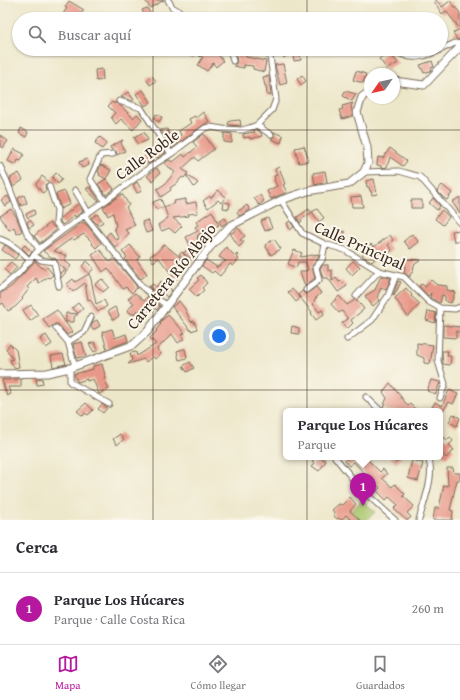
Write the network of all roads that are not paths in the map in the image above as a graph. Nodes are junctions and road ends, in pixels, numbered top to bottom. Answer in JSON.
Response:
{"nodes":[{"id":1,"x":168,"y":0,"type":"edge"},
{"id":2,"x":180,"y":12,"type":"edge"},
{"id":3,"x":460,"y":44,"type":"edge"},
{"id":4,"x":448,"y":46,"type":"edge"},
{"id":5,"x":460,"y":47,"type":"edge"},
{"id":6,"x":232,"y":56,"type":"edge"},
{"id":7,"x":270,"y":56,"type":"edge"},
{"id":8,"x":406,"y":56,"type":"edge"},
{"id":9,"x":422,"y":56,"type":"edge"},
{"id":10,"x":233,"y":61,"type":"dead end"},
{"id":11,"x":400,"y":82,"type":"edge"},
{"id":12,"x":364,"y":96,"type":"edge"},
{"id":13,"x":119,"y":101,"type":"dead end"},
{"id":14,"x":257,"y":125,"type":"junction"},
{"id":15,"x":271,"y":135,"type":"dead end"},
{"id":16,"x":113,"y":154,"type":"dead end"},
{"id":17,"x":171,"y":154,"type":"junction"},
{"id":18,"x":0,"y":166,"type":"edge"},
{"id":19,"x":364,"y":172,"type":"junction"},
{"id":20,"x":49,"y":186,"type":"dead end"},
{"id":21,"x":75,"y":190,"type":"dead end"},
{"id":22,"x":281,"y":200,"type":"junction"},
{"id":23,"x":105,"y":201,"type":"junction"},
{"id":24,"x":86,"y":214,"type":"junction"},
{"id":25,"x":460,"y":223,"type":"edge"},
{"id":26,"x":62,"y":231,"type":"junction"},
{"id":27,"x":0,"y":238,"type":"edge"},
{"id":28,"x":201,"y":238,"type":"dead end"},
{"id":29,"x":325,"y":244,"type":"junction"},
{"id":30,"x":210,"y":247,"type":"junction"},
{"id":31,"x":39,"y":249,"type":"junction"},
{"id":32,"x":35,"y":256,"type":"junction"},
{"id":33,"x":30,"y":261,"type":"junction"},
{"id":34,"x":380,"y":271,"type":"junction"},
{"id":35,"x":396,"y":275,"type":"junction"},
{"id":36,"x":59,"y":286,"type":"dead end"},
{"id":37,"x":0,"y":289,"type":"edge"},
{"id":38,"x":306,"y":290,"type":"dead end"},
{"id":39,"x":356,"y":296,"type":"dead end"},
{"id":40,"x":166,"y":305,"type":"junction"},
{"id":41,"x":460,"y":307,"type":"edge"},
{"id":42,"x":440,"y":308,"type":"junction"},
{"id":43,"x":91,"y":317,"type":"dead end"},
{"id":44,"x":56,"y":328,"type":"dead end"},
{"id":45,"x":347,"y":339,"type":"dead end"},
{"id":46,"x":68,"y":342,"type":"junction"},
{"id":47,"x":72,"y":367,"type":"junction"},
{"id":48,"x":0,"y":374,"type":"edge"},
{"id":49,"x":366,"y":397,"type":"dead end"},
{"id":50,"x":440,"y":398,"type":"dead end"},
{"id":51,"x":109,"y":404,"type":"dead end"},
{"id":52,"x":378,"y":408,"type":"edge"},
{"id":53,"x":337,"y":460,"type":"edge"},
{"id":54,"x":429,"y":460,"type":"edge"},
{"id":55,"x":395,"y":520,"type":"edge"},
{"id":56,"x":420,"y":520,"type":"edge"}],
"edges":[{"from":1,"to":2,"type":"street"},
{"from":3,"to":4,"type":"street"},
{"from":5,"to":11,"type":"street"},
{"from":6,"to":10,"type":"street"},
{"from":7,"to":14,"type":"street"},
{"from":8,"to":9,"type":"street"},
{"from":12,"to":19,"type":"street"},
{"from":13,"to":17,"type":"street"},
{"from":14,"to":15,"type":"street"},
{"from":14,"to":17,"type":"street","name":"Calle Roble"},
{"from":16,"to":23,"type":"street"},
{"from":17,"to":23,"type":"street","name":"Calle Roble"},
{"from":18,"to":31,"type":"street"},
{"from":19,"to":22,"type":"street","name":"Carretera Río Abajo"},
{"from":19,"to":25,"type":"street"},
{"from":20,"to":26,"type":"street"},
{"from":21,"to":24,"type":"street"},
{"from":22,"to":29,"type":"street","name":"Calle Principal"},
{"from":22,"to":30,"type":"street","name":"Carretera Río Abajo"},
{"from":23,"to":24,"type":"street","name":"Calle Roble"},
{"from":24,"to":26,"type":"street","name":"Calle Roble"},
{"from":24,"to":40,"type":"street"},
{"from":26,"to":31,"type":"street","name":"Calle Roble"},
{"from":27,"to":33,"type":"street"},
{"from":28,"to":30,"type":"street"},
{"from":29,"to":34,"type":"street","name":"Calle Principal"},
{"from":29,"to":38,"type":"street"},
{"from":30,"to":40,"type":"street","name":"Carretera Río Abajo"},
{"from":31,"to":32,"type":"street","name":"Calle Roble"},
{"from":32,"to":33,"type":"street","name":"Calle Roble"},
{"from":32,"to":36,"type":"street"},
{"from":33,"to":37,"type":"street","name":"Calle Roble"},
{"from":34,"to":35,"type":"street","name":"Calle Principal"},
{"from":34,"to":39,"type":"street"},
{"from":35,"to":42,"type":"street","name":"Calle Principal"},
{"from":35,"to":45,"type":"street"},
{"from":40,"to":47,"type":"street","name":"Carretera Río Abajo"},
{"from":41,"to":42,"type":"street"},
{"from":42,"to":50,"type":"street"},
{"from":43,"to":46,"type":"street"},
{"from":44,"to":46,"type":"street"},
{"from":46,"to":47,"type":"street"},
{"from":47,"to":48,"type":"street","name":"Carretera Río Abajo"},
{"from":47,"to":51,"type":"street"},
{"from":49,"to":52,"type":"street"},
{"from":53,"to":55,"type":"street"},
{"from":54,"to":56,"type":"street"}]}
